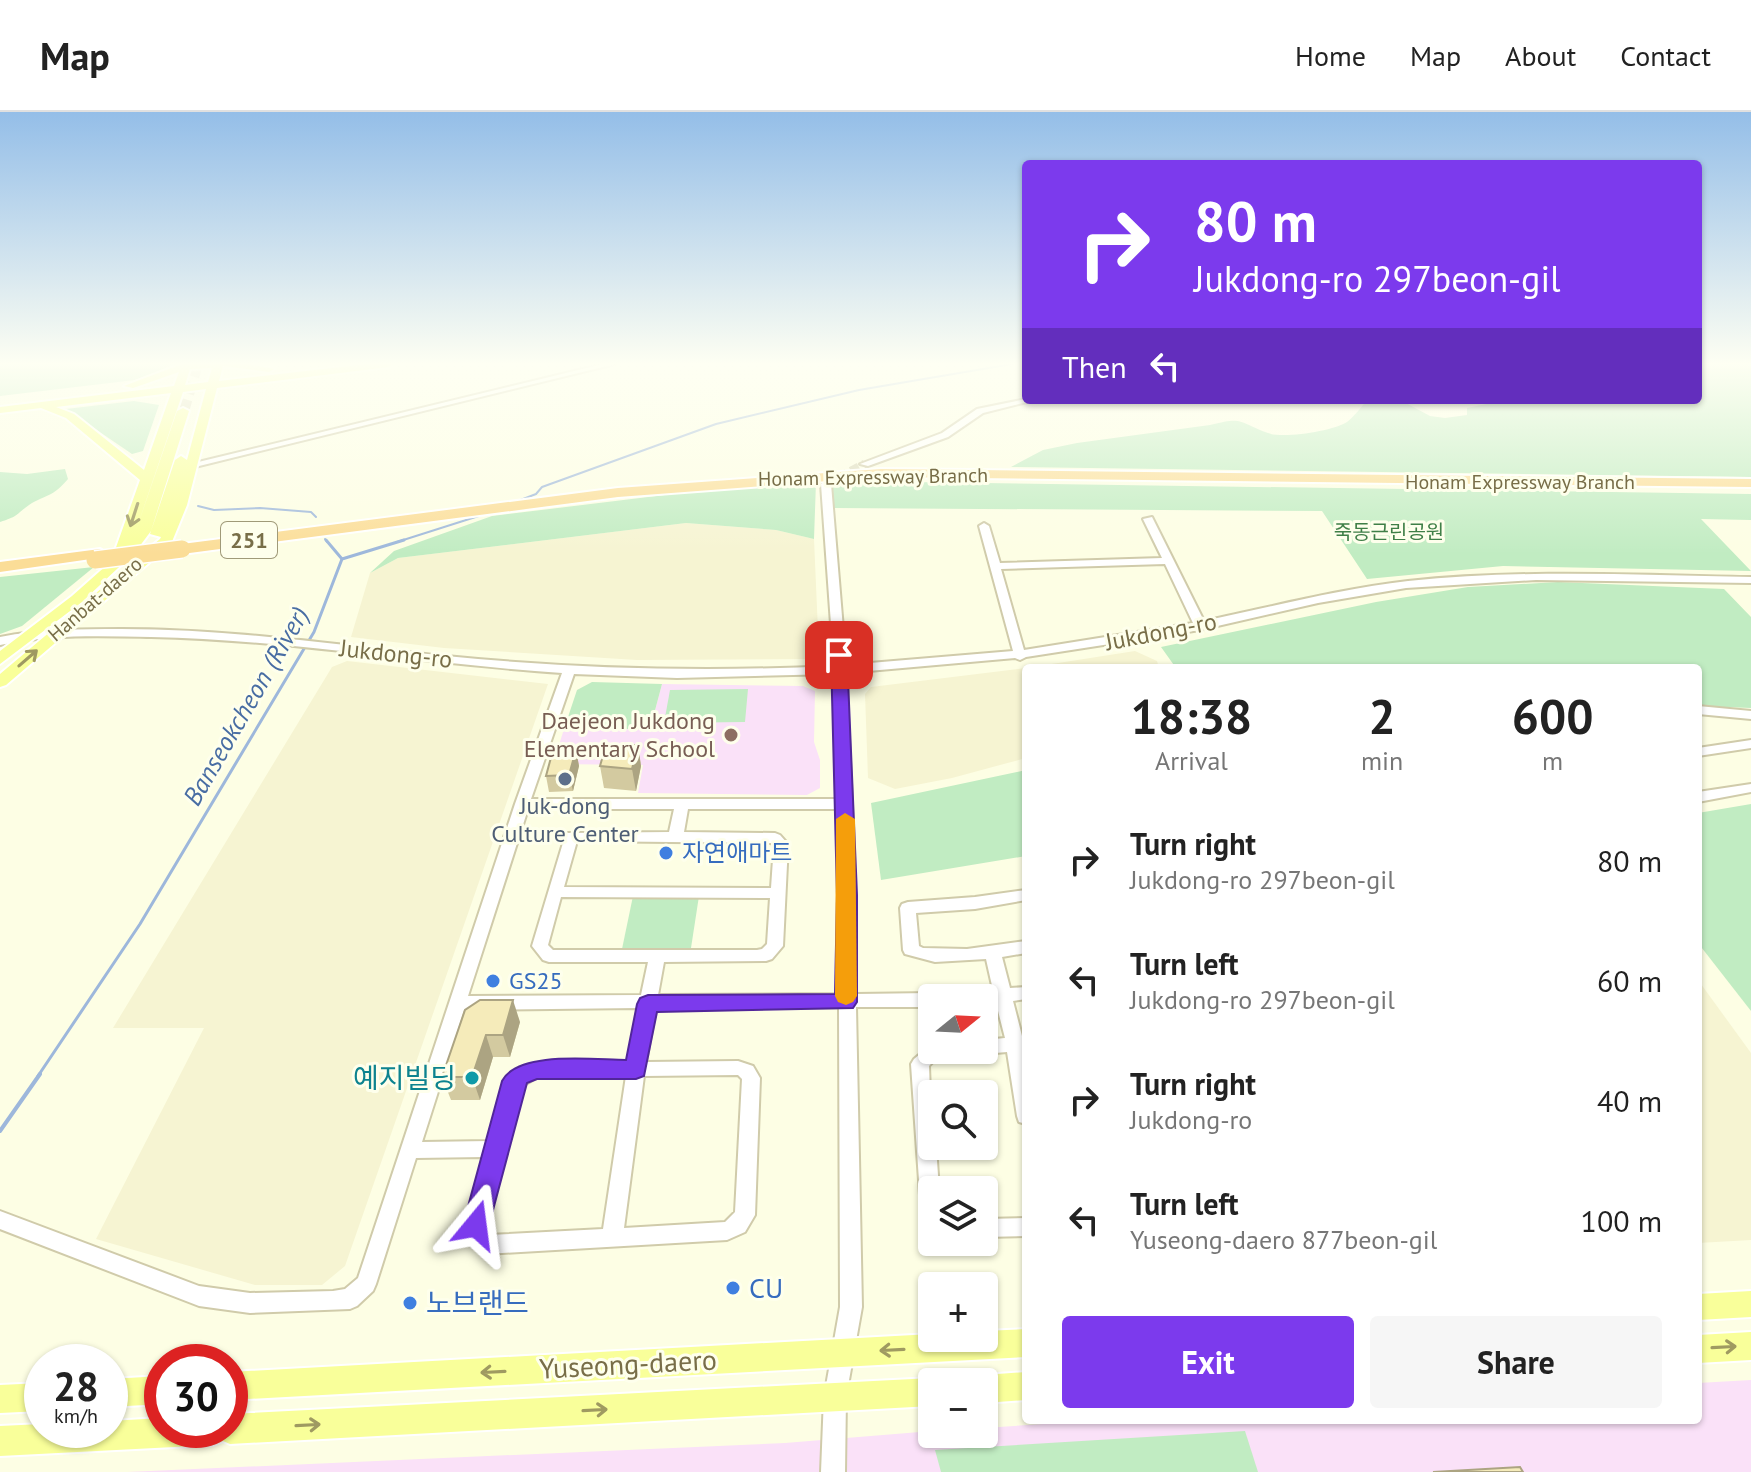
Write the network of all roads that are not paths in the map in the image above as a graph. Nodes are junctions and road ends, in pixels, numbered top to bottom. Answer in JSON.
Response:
{"nodes":[{"id":1,"x":84,"y":427,"type":"edge"},
{"id":2,"x":176,"y":427,"type":"tunnel mouth"},
{"id":3,"x":181,"y":427,"type":"tunnel mouth"},
{"id":4,"x":184,"y":427,"type":"tunnel mouth"},
{"id":5,"x":190,"y":427,"type":"tunnel mouth"},
{"id":6,"x":347,"y":427,"type":"edge"},
{"id":7,"x":956,"y":427,"type":"edge"},
{"id":8,"x":865,"y":464,"type":"tunnel mouth"},
{"id":9,"x":191,"y":465,"type":"junction"},
{"id":10,"x":146,"y":478,"type":"junction"},
{"id":11,"x":1751,"y":481,"type":"edge"},
{"id":12,"x":826,"y":484,"type":"dead end"},
{"id":13,"x":1148,"y":519,"type":"dead end"},
{"id":14,"x":984,"y":526,"type":"dead end"},
{"id":15,"x":97,"y":557,"type":"junction"},
{"id":16,"x":145,"y":558,"type":"junction"},
{"id":17,"x":1168,"y":561,"type":"junction"},
{"id":18,"x":117,"y":564,"type":"junction"},
{"id":19,"x":995,"y":566,"type":"junction"},
{"id":20,"x":0,"y":569,"type":"edge"},
{"id":21,"x":1745,"y":580,"type":"edge"},
{"id":22,"x":1751,"y":593,"type":"edge"},
{"id":23,"x":1200,"y":626,"type":"junction"},
{"id":24,"x":32,"y":632,"type":"junction"},
{"id":25,"x":56,"y":633,"type":"junction"},
{"id":26,"x":0,"y":641,"type":"edge"},
{"id":27,"x":1020,"y":656,"type":"junction"},
{"id":28,"x":0,"y":659,"type":"edge"},
{"id":29,"x":840,"y":670,"type":"junction"},
{"id":30,"x":569,"y":671,"type":"junction"},
{"id":31,"x":0,"y":682,"type":"edge"},
{"id":32,"x":1702,"y":710,"type":"edge"},
{"id":33,"x":1751,"y":715,"type":"edge"},
{"id":34,"x":1751,"y":744,"type":"edge"},
{"id":35,"x":1702,"y":751,"type":"edge"},
{"id":36,"x":1751,"y":788,"type":"edge"},
{"id":37,"x":1702,"y":796,"type":"edge"},
{"id":38,"x":522,"y":804,"type":"junction"},
{"id":39,"x":845,"y":804,"type":"junction"},
{"id":40,"x":682,"y":805,"type":"junction"},
{"id":41,"x":676,"y":836,"type":"junction"},
{"id":42,"x":556,"y":892,"type":"junction"},
{"id":43,"x":778,"y":893,"type":"junction"},
{"id":44,"x":1022,"y":896,"type":"edge"},
{"id":45,"x":1022,"y":947,"type":"edge"},
{"id":46,"x":992,"y":951,"type":"junction"},
{"id":47,"x":657,"y":957,"type":"junction"},
{"id":48,"x":1022,"y":994,"type":"edge"},
{"id":49,"x":998,"y":996,"type":"edge"},
{"id":50,"x":1002,"y":996,"type":"junction"},
{"id":51,"x":918,"y":1000,"type":"edge"},
{"id":52,"x":846,"y":1002,"type":"junction"},
{"id":53,"x":457,"y":1003,"type":"junction"},
{"id":54,"x":648,"y":1004,"type":"junction"},
{"id":55,"x":1021,"y":1044,"type":"edge"},
{"id":56,"x":998,"y":1046,"type":"edge"},
{"id":57,"x":920,"y":1064,"type":"edge"},
{"id":58,"x":636,"y":1069,"type":"junction"},
{"id":59,"x":497,"y":1149,"type":"junction"},
{"id":60,"x":411,"y":1150,"type":"junction"},
{"id":61,"x":928,"y":1176,"type":"edge"},
{"id":62,"x":0,"y":1220,"type":"edge"},
{"id":63,"x":1022,"y":1227,"type":"edge"},
{"id":64,"x":998,"y":1228,"type":"edge"},
{"id":65,"x":612,"y":1239,"type":"junction"},
{"id":66,"x":1751,"y":1304,"type":"edge"},
{"id":67,"x":1702,"y":1307,"type":"edge"},
{"id":68,"x":1022,"y":1343,"type":"edge"},
{"id":69,"x":1751,"y":1346,"type":"edge"},
{"id":70,"x":1702,"y":1349,"type":"edge"},
{"id":71,"x":842,"y":1352,"type":"junction"},
{"id":72,"x":248,"y":1385,"type":"edge"},
{"id":73,"x":1022,"y":1386,"type":"edge"},
{"id":74,"x":998,"y":1388,"type":"edge"},
{"id":75,"x":918,"y":1393,"type":"edge"},
{"id":76,"x":835,"y":1397,"type":"junction"},
{"id":77,"x":24,"y":1398,"type":"edge"},
{"id":78,"x":0,"y":1399,"type":"edge"},
{"id":79,"x":248,"y":1428,"type":"edge"},
{"id":80,"x":144,"y":1434,"type":"edge"},
{"id":81,"x":0,"y":1441,"type":"edge"},
{"id":82,"x":833,"y":1472,"type":"edge"}],
"edges":[{"from":1,"to":10,"type":"main road"},
{"from":2,"to":10,"type":"main road"},
{"from":3,"to":18,"type":"main road","name":"Hanbat-daero"},
{"from":4,"to":16,"type":"main road","name":"Hanbat-daero"},
{"from":5,"to":9,"type":"main road"},
{"from":6,"to":9,"type":"street"},
{"from":7,"to":8,"type":"street"},
{"from":9,"to":16,"type":"main road"},
{"from":10,"to":18,"type":"main road","one_way":true},
{"from":11,"to":15,"type":"highway","name":"Honam Expressway Branch","number":"251","bridge":true},
{"from":12,"to":29,"type":"street"},
{"from":13,"to":17,"type":"street"},
{"from":14,"to":19,"type":"street"},
{"from":15,"to":20,"type":"highway","name":"Honam Expressway Branch","number":"251"},
{"from":15,"to":20,"type":"highway","name":"Honam Expressway Branch","number":"251"},
{"from":16,"to":25,"type":"main road","name":"Hanbat-daero"},
{"from":17,"to":19,"type":"street"},
{"from":17,"to":23,"type":"street"},
{"from":18,"to":24,"type":"main road","name":"Hanbat-daero"},
{"from":19,"to":27,"type":"street"},
{"from":21,"to":22,"type":"street"},
{"from":21,"to":23,"type":"street","name":"Jukdong-ro"},
{"from":23,"to":27,"type":"street","name":"Jukdong-ro"},
{"from":24,"to":25,"type":"street","name":"Jukdong-ro"},
{"from":24,"to":26,"type":"street","name":"Jukdong-ro"},
{"from":24,"to":28,"type":"main road","name":"Hanbat-daero"},
{"from":25,"to":30,"type":"street","name":"Jukdong-ro"},
{"from":31,"to":25,"type":"main road","name":"Hanbat-daero","one_way":true},
{"from":27,"to":29,"type":"street","name":"Jukdong-ro"},
{"from":29,"to":30,"type":"street","name":"Jukdong-ro"},
{"from":29,"to":39,"type":"street"},
{"from":30,"to":38,"type":"street"},
{"from":32,"to":33,"type":"street"},
{"from":34,"to":35,"type":"street"},
{"from":36,"to":37,"type":"street"},
{"from":38,"to":40,"type":"street"},
{"from":38,"to":53,"type":"street"},
{"from":39,"to":40,"type":"street"},
{"from":39,"to":52,"type":"street"},
{"from":40,"to":41,"type":"street"},
{"from":41,"to":42,"type":"street"},
{"from":41,"to":43,"type":"street"},
{"from":42,"to":43,"type":"street"},
{"from":42,"to":47,"type":"street"},
{"from":43,"to":47,"type":"street"},
{"from":44,"to":46,"type":"street"},
{"from":45,"to":46,"type":"street"},
{"from":46,"to":50,"type":"street"},
{"from":47,"to":54,"type":"street"},
{"from":48,"to":50,"type":"street"},
{"from":49,"to":50,"type":"street"},
{"from":50,"to":55,"type":"street"},
{"from":51,"to":52,"type":"street"},
{"from":52,"to":54,"type":"street"},
{"from":52,"to":71,"type":"street"},
{"from":53,"to":54,"type":"street"},
{"from":53,"to":60,"type":"street"},
{"from":54,"to":58,"type":"street"},
{"from":55,"to":56,"type":"street"},
{"from":57,"to":61,"type":"street"},
{"from":58,"to":59,"type":"street"},
{"from":58,"to":65,"type":"street"},
{"from":58,"to":65,"type":"street"},
{"from":59,"to":60,"type":"street"},
{"from":59,"to":65,"type":"street"},
{"from":60,"to":62,"type":"street"},
{"from":63,"to":64,"type":"street"},
{"from":66,"to":67,"type":"main road"},
{"from":68,"to":71,"type":"main road","name":"Yuseong-daero","one_way":true},
{"from":70,"to":69,"type":"main road","one_way":true},
{"from":71,"to":72,"type":"main road","name":"Yuseong-daero","one_way":true},
{"from":71,"to":76,"type":"street"},
{"from":73,"to":74,"type":"main road"},
{"from":75,"to":76,"type":"main road","name":"Yuseong-daero"},
{"from":79,"to":76,"type":"main road","name":"Yuseong-daero","one_way":true},
{"from":76,"to":82,"type":"street"},
{"from":77,"to":78,"type":"main road"},
{"from":80,"to":81,"type":"main road"}]}
